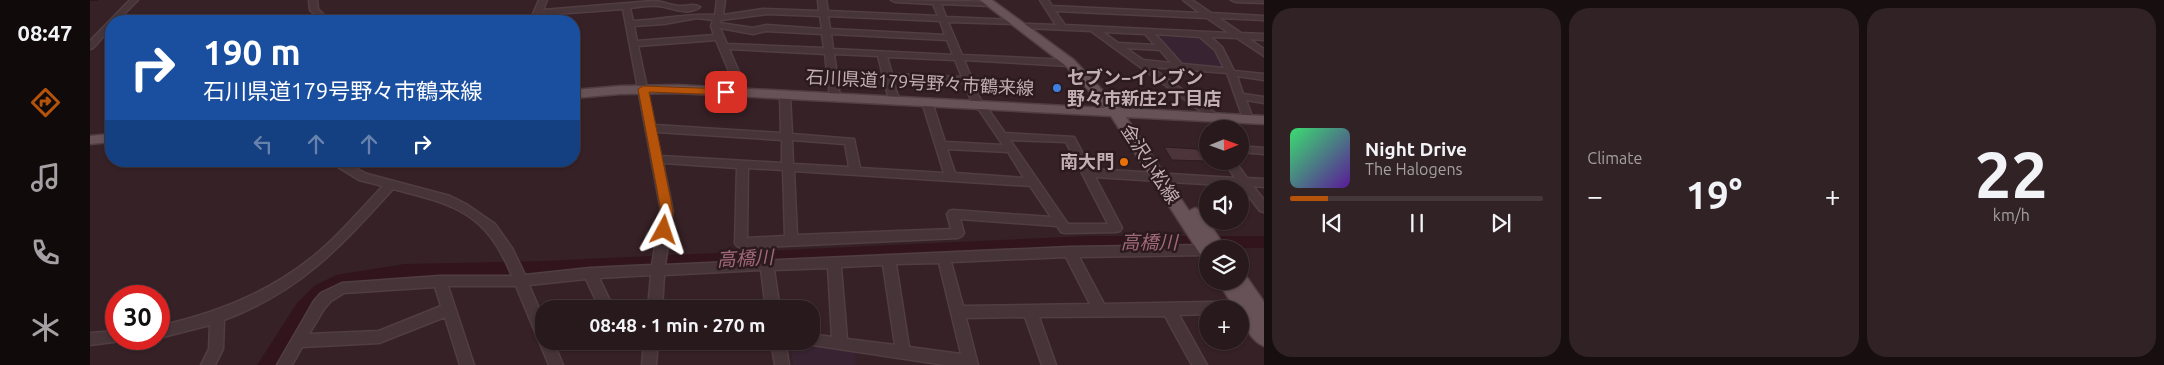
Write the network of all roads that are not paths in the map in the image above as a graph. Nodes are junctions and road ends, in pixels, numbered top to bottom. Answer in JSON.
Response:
{"nodes":[{"id":1,"x":134,"y":0,"type":"edge"},
{"id":2,"x":313,"y":0,"type":"edge"},
{"id":3,"x":543,"y":0,"type":"edge"},
{"id":4,"x":721,"y":0,"type":"edge"},
{"id":5,"x":759,"y":0,"type":"edge"},
{"id":6,"x":822,"y":0,"type":"edge"},
{"id":7,"x":895,"y":0,"type":"edge"},
{"id":8,"x":1187,"y":0,"type":"edge"},
{"id":9,"x":1235,"y":0,"type":"edge"},
{"id":10,"x":935,"y":1,"type":"edge"},
{"id":11,"x":989,"y":1,"type":"edge"},
{"id":12,"x":1264,"y":1,"type":"edge"},
{"id":13,"x":1047,"y":4,"type":"edge"},
{"id":14,"x":626,"y":6,"type":"junction"},
{"id":15,"x":697,"y":8,"type":"edge"},
{"id":16,"x":763,"y":12,"type":"junction"},
{"id":17,"x":825,"y":13,"type":"junction"},
{"id":18,"x":119,"y":15,"type":"edge"},
{"id":19,"x":320,"y":15,"type":"edge"},
{"id":20,"x":536,"y":15,"type":"edge"},
{"id":21,"x":552,"y":15,"type":"edge"},
{"id":22,"x":1210,"y":16,"type":"junction"},
{"id":23,"x":1264,"y":18,"type":"edge"},
{"id":24,"x":943,"y":19,"type":"junction"},
{"id":25,"x":717,"y":21,"type":"junction"},
{"id":26,"x":1015,"y":22,"type":"junction"},
{"id":27,"x":630,"y":24,"type":"junction"},
{"id":28,"x":1028,"y":26,"type":"junction"},
{"id":29,"x":1062,"y":27,"type":"junction"},
{"id":30,"x":766,"y":28,"type":"junction"},
{"id":31,"x":1092,"y":28,"type":"junction"},
{"id":32,"x":105,"y":30,"type":"edge"},
{"id":33,"x":1147,"y":31,"type":"junction"},
{"id":34,"x":826,"y":32,"type":"junction"},
{"id":35,"x":1202,"y":34,"type":"junction"},
{"id":36,"x":1240,"y":36,"type":"junction"},
{"id":37,"x":720,"y":37,"type":"junction"},
{"id":38,"x":1264,"y":37,"type":"edge"},
{"id":39,"x":950,"y":38,"type":"junction"},
{"id":40,"x":634,"y":44,"type":"junction"},
{"id":41,"x":1116,"y":45,"type":"junction"},
{"id":42,"x":90,"y":46,"type":"edge"},
{"id":43,"x":724,"y":46,"type":"junction"},
{"id":44,"x":1162,"y":48,"type":"junction"},
{"id":45,"x":828,"y":51,"type":"junction"},
{"id":46,"x":1264,"y":53,"type":"edge"},
{"id":47,"x":882,"y":54,"type":"junction"},
{"id":48,"x":959,"y":58,"type":"junction"},
{"id":49,"x":1139,"y":62,"type":"junction"},
{"id":50,"x":1070,"y":63,"type":"junction"},
{"id":51,"x":1179,"y":66,"type":"junction"},
{"id":52,"x":1231,"y":72,"type":"junction"},
{"id":53,"x":888,"y":77,"type":"junction"},
{"id":54,"x":1264,"y":77,"type":"edge"},
{"id":55,"x":968,"y":80,"type":"junction"},
{"id":56,"x":643,"y":89,"type":"junction"},
{"id":57,"x":743,"y":93,"type":"junction"},
{"id":58,"x":580,"y":94,"type":"edge"},
{"id":59,"x":785,"y":95,"type":"junction"},
{"id":60,"x":1240,"y":96,"type":"junction"},
{"id":61,"x":835,"y":97,"type":"junction"},
{"id":62,"x":894,"y":100,"type":"junction"},
{"id":63,"x":1264,"y":100,"type":"edge"},
{"id":64,"x":927,"y":102,"type":"junction"},
{"id":65,"x":978,"y":105,"type":"junction"},
{"id":66,"x":1120,"y":112,"type":"junction"},
{"id":67,"x":1214,"y":116,"type":"junction"},
{"id":68,"x":1248,"y":119,"type":"junction"},
{"id":69,"x":1264,"y":120,"type":"edge"},
{"id":70,"x":651,"y":128,"type":"junction"},
{"id":71,"x":1002,"y":136,"type":"junction"},
{"id":72,"x":788,"y":137,"type":"junction"},
{"id":73,"x":105,"y":139,"type":"edge"},
{"id":74,"x":90,"y":140,"type":"edge"},
{"id":75,"x":941,"y":146,"type":"junction"},
{"id":76,"x":1011,"y":149,"type":"junction"},
{"id":77,"x":1249,"y":150,"type":"edge"},
{"id":78,"x":1264,"y":151,"type":"edge"},
{"id":79,"x":657,"y":159,"type":"junction"},
{"id":80,"x":743,"y":164,"type":"junction"},
{"id":81,"x":789,"y":166,"type":"junction"},
{"id":82,"x":342,"y":167,"type":"edge"},
{"id":83,"x":855,"y":171,"type":"junction"},
{"id":84,"x":1088,"y":173,"type":"junction"},
{"id":85,"x":951,"y":178,"type":"junction"},
{"id":86,"x":1164,"y":178,"type":"junction"},
{"id":87,"x":1204,"y":180,"type":"edge"},
{"id":88,"x":1034,"y":182,"type":"junction"},
{"id":89,"x":1249,"y":182,"type":"edge"},
{"id":90,"x":1264,"y":183,"type":"edge"},
{"id":91,"x":390,"y":185,"type":"junction"},
{"id":92,"x":1249,"y":188,"type":"edge"},
{"id":93,"x":1264,"y":208,"type":"edge"},
{"id":94,"x":1060,"y":222,"type":"junction"},
{"id":95,"x":791,"y":240,"type":"junction"},
{"id":96,"x":1203,"y":240,"type":"edge"},
{"id":97,"x":1199,"y":246,"type":"edge"},
{"id":98,"x":1070,"y":252,"type":"junction"},
{"id":99,"x":944,"y":258,"type":"junction"},
{"id":100,"x":889,"y":260,"type":"junction"},
{"id":101,"x":834,"y":263,"type":"junction"},
{"id":102,"x":767,"y":267,"type":"junction"},
{"id":103,"x":660,"y":270,"type":"junction"},
{"id":104,"x":590,"y":274,"type":"junction"},
{"id":105,"x":518,"y":277,"type":"junction"},
{"id":106,"x":440,"y":281,"type":"junction"},
{"id":107,"x":1236,"y":290,"type":"edge"},
{"id":108,"x":1245,"y":290,"type":"edge"},
{"id":109,"x":603,"y":300,"type":"edge"},
{"id":110,"x":657,"y":300,"type":"edge"},
{"id":111,"x":772,"y":300,"type":"edge"},
{"id":112,"x":450,"y":310,"type":"junction"},
{"id":113,"x":1100,"y":310,"type":"junction"},
{"id":114,"x":1169,"y":310,"type":"junction"},
{"id":115,"x":1257,"y":310,"type":"edge"},
{"id":116,"x":1030,"y":311,"type":"junction"},
{"id":117,"x":958,"y":312,"type":"junction"},
{"id":118,"x":217,"y":316,"type":"junction"},
{"id":119,"x":535,"y":316,"type":"edge"},
{"id":120,"x":170,"y":329,"type":"edge"},
{"id":121,"x":105,"y":338,"type":"edge"},
{"id":122,"x":1264,"y":338,"type":"edge"},
{"id":123,"x":90,"y":339,"type":"edge"},
{"id":124,"x":298,"y":341,"type":"junction"},
{"id":125,"x":820,"y":341,"type":"edge"},
{"id":126,"x":840,"y":344,"type":"junction"},
{"id":127,"x":550,"y":350,"type":"edge"},
{"id":128,"x":650,"y":350,"type":"edge"},
{"id":129,"x":780,"y":350,"type":"edge"},
{"id":130,"x":904,"y":352,"type":"junction"},
{"id":131,"x":971,"y":363,"type":"edge"},
{"id":132,"x":465,"y":364,"type":"edge"},
{"id":133,"x":208,"y":365,"type":"edge"},
{"id":134,"x":284,"y":365,"type":"edge"},
{"id":135,"x":556,"y":365,"type":"edge"},
{"id":136,"x":649,"y":365,"type":"edge"},
{"id":137,"x":782,"y":365,"type":"edge"},
{"id":138,"x":1049,"y":365,"type":"edge"},
{"id":139,"x":1200,"y":365,"type":"edge"}],
"edges":[{"from":1,"to":18,"type":"street"},
{"from":2,"to":19,"type":"street"},
{"from":3,"to":20,"type":"street"},
{"from":4,"to":25,"type":"street"},
{"from":5,"to":16,"type":"street"},
{"from":6,"to":17,"type":"street"},
{"from":7,"to":10,"type":"street"},
{"from":8,"to":22,"type":"street"},
{"from":9,"to":12,"type":"street"},
{"from":10,"to":11,"type":"street"},
{"from":10,"to":24,"type":"street"},
{"from":11,"to":26,"type":"main road","name":"金沢小松線"},
{"from":11,"to":28,"type":"main road","name":"金沢小松線"},
{"from":13,"to":22,"type":"street"},
{"from":13,"to":29,"type":"street"},
{"from":14,"to":15,"type":"street"},
{"from":14,"to":21,"type":"street"},
{"from":14,"to":27,"type":"street"},
{"from":15,"to":25,"type":"street"},
{"from":15,"to":27,"type":"street"},
{"from":16,"to":17,"type":"street"},
{"from":16,"to":25,"type":"street"},
{"from":16,"to":30,"type":"street"},
{"from":17,"to":24,"type":"street"},
{"from":17,"to":34,"type":"street"},
{"from":22,"to":23,"type":"street"},
{"from":22,"to":36,"type":"street"},
{"from":24,"to":26,"type":"street"},
{"from":24,"to":39,"type":"street"},
{"from":25,"to":30,"type":"street"},
{"from":25,"to":37,"type":"street"},
{"from":26,"to":50,"type":"main road","name":"金沢小松線"},
{"from":27,"to":40,"type":"street"},
{"from":28,"to":29,"type":"street"},
{"from":28,"to":66,"type":"main road","name":"金沢小松線"},
{"from":29,"to":31,"type":"street"},
{"from":30,"to":34,"type":"street"},
{"from":31,"to":33,"type":"street"},
{"from":31,"to":41,"type":"street"},
{"from":32,"to":42,"type":"street"},
{"from":33,"to":35,"type":"street"},
{"from":33,"to":44,"type":"street"},
{"from":34,"to":39,"type":"street"},
{"from":34,"to":45,"type":"street"},
{"from":35,"to":36,"type":"street"},
{"from":35,"to":52,"type":"street"},
{"from":36,"to":38,"type":"street"},
{"from":36,"to":46,"type":"street"},
{"from":37,"to":40,"type":"street"},
{"from":37,"to":43,"type":"street"},
{"from":39,"to":48,"type":"street"},
{"from":40,"to":56,"type":"street"},
{"from":41,"to":44,"type":"street"},
{"from":41,"to":49,"type":"street"},
{"from":43,"to":45,"type":"street"},
{"from":43,"to":57,"type":"street"},
{"from":44,"to":51,"type":"street"},
{"from":45,"to":47,"type":"street"},
{"from":45,"to":61,"type":"street"},
{"from":47,"to":48,"type":"street"},
{"from":47,"to":53,"type":"street"},
{"from":48,"to":50,"type":"street"},
{"from":48,"to":55,"type":"street"},
{"from":49,"to":51,"type":"street"},
{"from":49,"to":67,"type":"street"},
{"from":50,"to":66,"type":"main road","name":"金沢小松線"},
{"from":51,"to":52,"type":"street"},
{"from":52,"to":54,"type":"street"},
{"from":52,"to":60,"type":"street"},
{"from":53,"to":55,"type":"street"},
{"from":53,"to":62,"type":"street"},
{"from":55,"to":65,"type":"street"},
{"from":56,"to":57,"type":"main road","name":"石川県道179号野々市鶴来線"},
{"from":56,"to":58,"type":"main road","name":"石川県道179号野々市鶴来線"},
{"from":56,"to":70,"type":"street"},
{"from":57,"to":59,"type":"main road","name":"石川県道179号野々市鶴来線"},
{"from":59,"to":61,"type":"main road","name":"石川県道179号野々市鶴来線"},
{"from":59,"to":72,"type":"street"},
{"from":60,"to":63,"type":"street"},
{"from":60,"to":68,"type":"street"},
{"from":61,"to":62,"type":"main road","name":"石川県道179号野々市鶴来線"},
{"from":62,"to":64,"type":"main road","name":"石川県道179号野々市鶴来線"},
{"from":64,"to":65,"type":"main road","name":"石川県道179号野々市鶴来線"},
{"from":64,"to":75,"type":"street"},
{"from":65,"to":66,"type":"main road","name":"石川県道179号野々市鶴来線"},
{"from":65,"to":71,"type":"street"},
{"from":66,"to":67,"type":"main road","name":"石川県道179号野々市鶴来線"},
{"from":66,"to":86,"type":"main road","name":"金沢小松線"},
{"from":67,"to":68,"type":"main road","name":"石川県道179号野々市鶴来線"},
{"from":68,"to":69,"type":"main road","name":"石川県道179号野々市鶴来線"},
{"from":70,"to":72,"type":"street"},
{"from":70,"to":79,"type":"street"},
{"from":71,"to":76,"type":"street"},
{"from":71,"to":84,"type":"street"},
{"from":72,"to":81,"type":"street"},
{"from":72,"to":83,"type":"street"},
{"from":73,"to":74,"type":"main road"},
{"from":75,"to":76,"type":"street"},
{"from":75,"to":85,"type":"street"},
{"from":76,"to":88,"type":"street"},
{"from":77,"to":78,"type":"street"},
{"from":79,"to":80,"type":"street"},
{"from":79,"to":103,"type":"street"},
{"from":80,"to":81,"type":"street"},
{"from":80,"to":95,"type":"street"},
{"from":81,"to":83,"type":"street"},
{"from":81,"to":95,"type":"street"},
{"from":82,"to":91,"type":"street"},
{"from":83,"to":85,"type":"street"},
{"from":84,"to":86,"type":"street"},
{"from":84,"to":94,"type":"street"},
{"from":85,"to":88,"type":"street"},
{"from":86,"to":87,"type":"street"},
{"from":86,"to":96,"type":"main road","name":"金沢小松線"},
{"from":88,"to":94,"type":"street"},
{"from":89,"to":90,"type":"street"},
{"from":91,"to":105,"type":"street"},
{"from":91,"to":118,"type":"street"},
{"from":92,"to":93,"type":"street"},
{"from":94,"to":95,"type":"street"},
{"from":97,"to":98,"type":"street"},
{"from":98,"to":99,"type":"street"},
{"from":98,"to":113,"type":"street"},
{"from":99,"to":100,"type":"street"},
{"from":99,"to":117,"type":"street"},
{"from":100,"to":101,"type":"street"},
{"from":100,"to":130,"type":"street"},
{"from":101,"to":102,"type":"street"},
{"from":101,"to":126,"type":"street"},
{"from":102,"to":103,"type":"street"},
{"from":102,"to":111,"type":"street"},
{"from":103,"to":104,"type":"street"},
{"from":103,"to":110,"type":"street"},
{"from":104,"to":105,"type":"street"},
{"from":104,"to":109,"type":"street"},
{"from":105,"to":106,"type":"street"},
{"from":105,"to":119,"type":"street"},
{"from":106,"to":112,"type":"street"},
{"from":106,"to":124,"type":"street"},
{"from":107,"to":115,"type":"main road"},
{"from":108,"to":115,"type":"main road"},
{"from":112,"to":124,"type":"street"},
{"from":112,"to":132,"type":"street"},
{"from":113,"to":114,"type":"street"},
{"from":113,"to":116,"type":"street"},
{"from":114,"to":115,"type":"street"},
{"from":114,"to":139,"type":"street"},
{"from":115,"to":122,"type":"main road"},
{"from":116,"to":117,"type":"street"},
{"from":116,"to":138,"type":"street"},
{"from":117,"to":131,"type":"street"},
{"from":118,"to":120,"type":"street"},
{"from":118,"to":133,"type":"street"},
{"from":121,"to":123,"type":"street"},
{"from":124,"to":134,"type":"street"},
{"from":125,"to":126,"type":"street"},
{"from":126,"to":130,"type":"street"},
{"from":127,"to":135,"type":"street"},
{"from":128,"to":136,"type":"street"},
{"from":129,"to":137,"type":"street"},
{"from":130,"to":131,"type":"street"}]}
